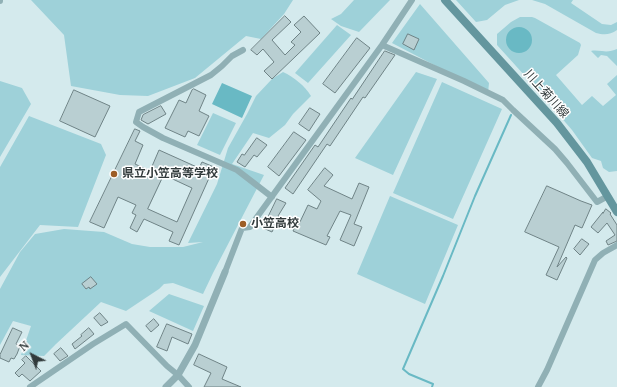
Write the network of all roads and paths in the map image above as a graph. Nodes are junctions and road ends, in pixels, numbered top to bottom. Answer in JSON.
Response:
{"nodes":[{"id":1,"x":412,"y":0,"type":"edge"},
{"id":2,"x":445,"y":0,"type":"edge"},
{"id":3,"x":382,"y":45,"type":"junction"},
{"id":4,"x":244,"y":50,"type":"dead end"},
{"id":5,"x":608,"y":196,"type":"junction"},
{"id":6,"x":272,"y":197,"type":"junction"},
{"id":7,"x":617,"y":212,"type":"edge"},
{"id":8,"x":617,"y":245,"type":"edge"},
{"id":9,"x":225,"y":272,"type":"joint"},
{"id":10,"x":178,"y":375,"type":"junction"},
{"id":11,"x":30,"y":387,"type":"edge"},
{"id":12,"x":166,"y":387,"type":"edge"},
{"id":13,"x":189,"y":387,"type":"edge"},
{"id":14,"x":538,"y":387,"type":"edge"}],
"edges":[{"from":1,"to":3,"type":"street"},
{"from":2,"to":5,"type":"main road","name":"川上菊川線"},
{"from":3,"to":5,"type":"street"},
{"from":3,"to":6,"type":"street"},
{"from":4,"to":6,"type":"street"},
{"from":5,"to":7,"type":"main road","name":"川上菊川線"},
{"from":6,"to":9,"type":"street"},
{"from":8,"to":14,"type":"street"},
{"from":9,"to":10,"type":"street"},
{"from":10,"to":11,"type":"street"},
{"from":10,"to":12,"type":"street"},
{"from":10,"to":13,"type":"street"}]}
